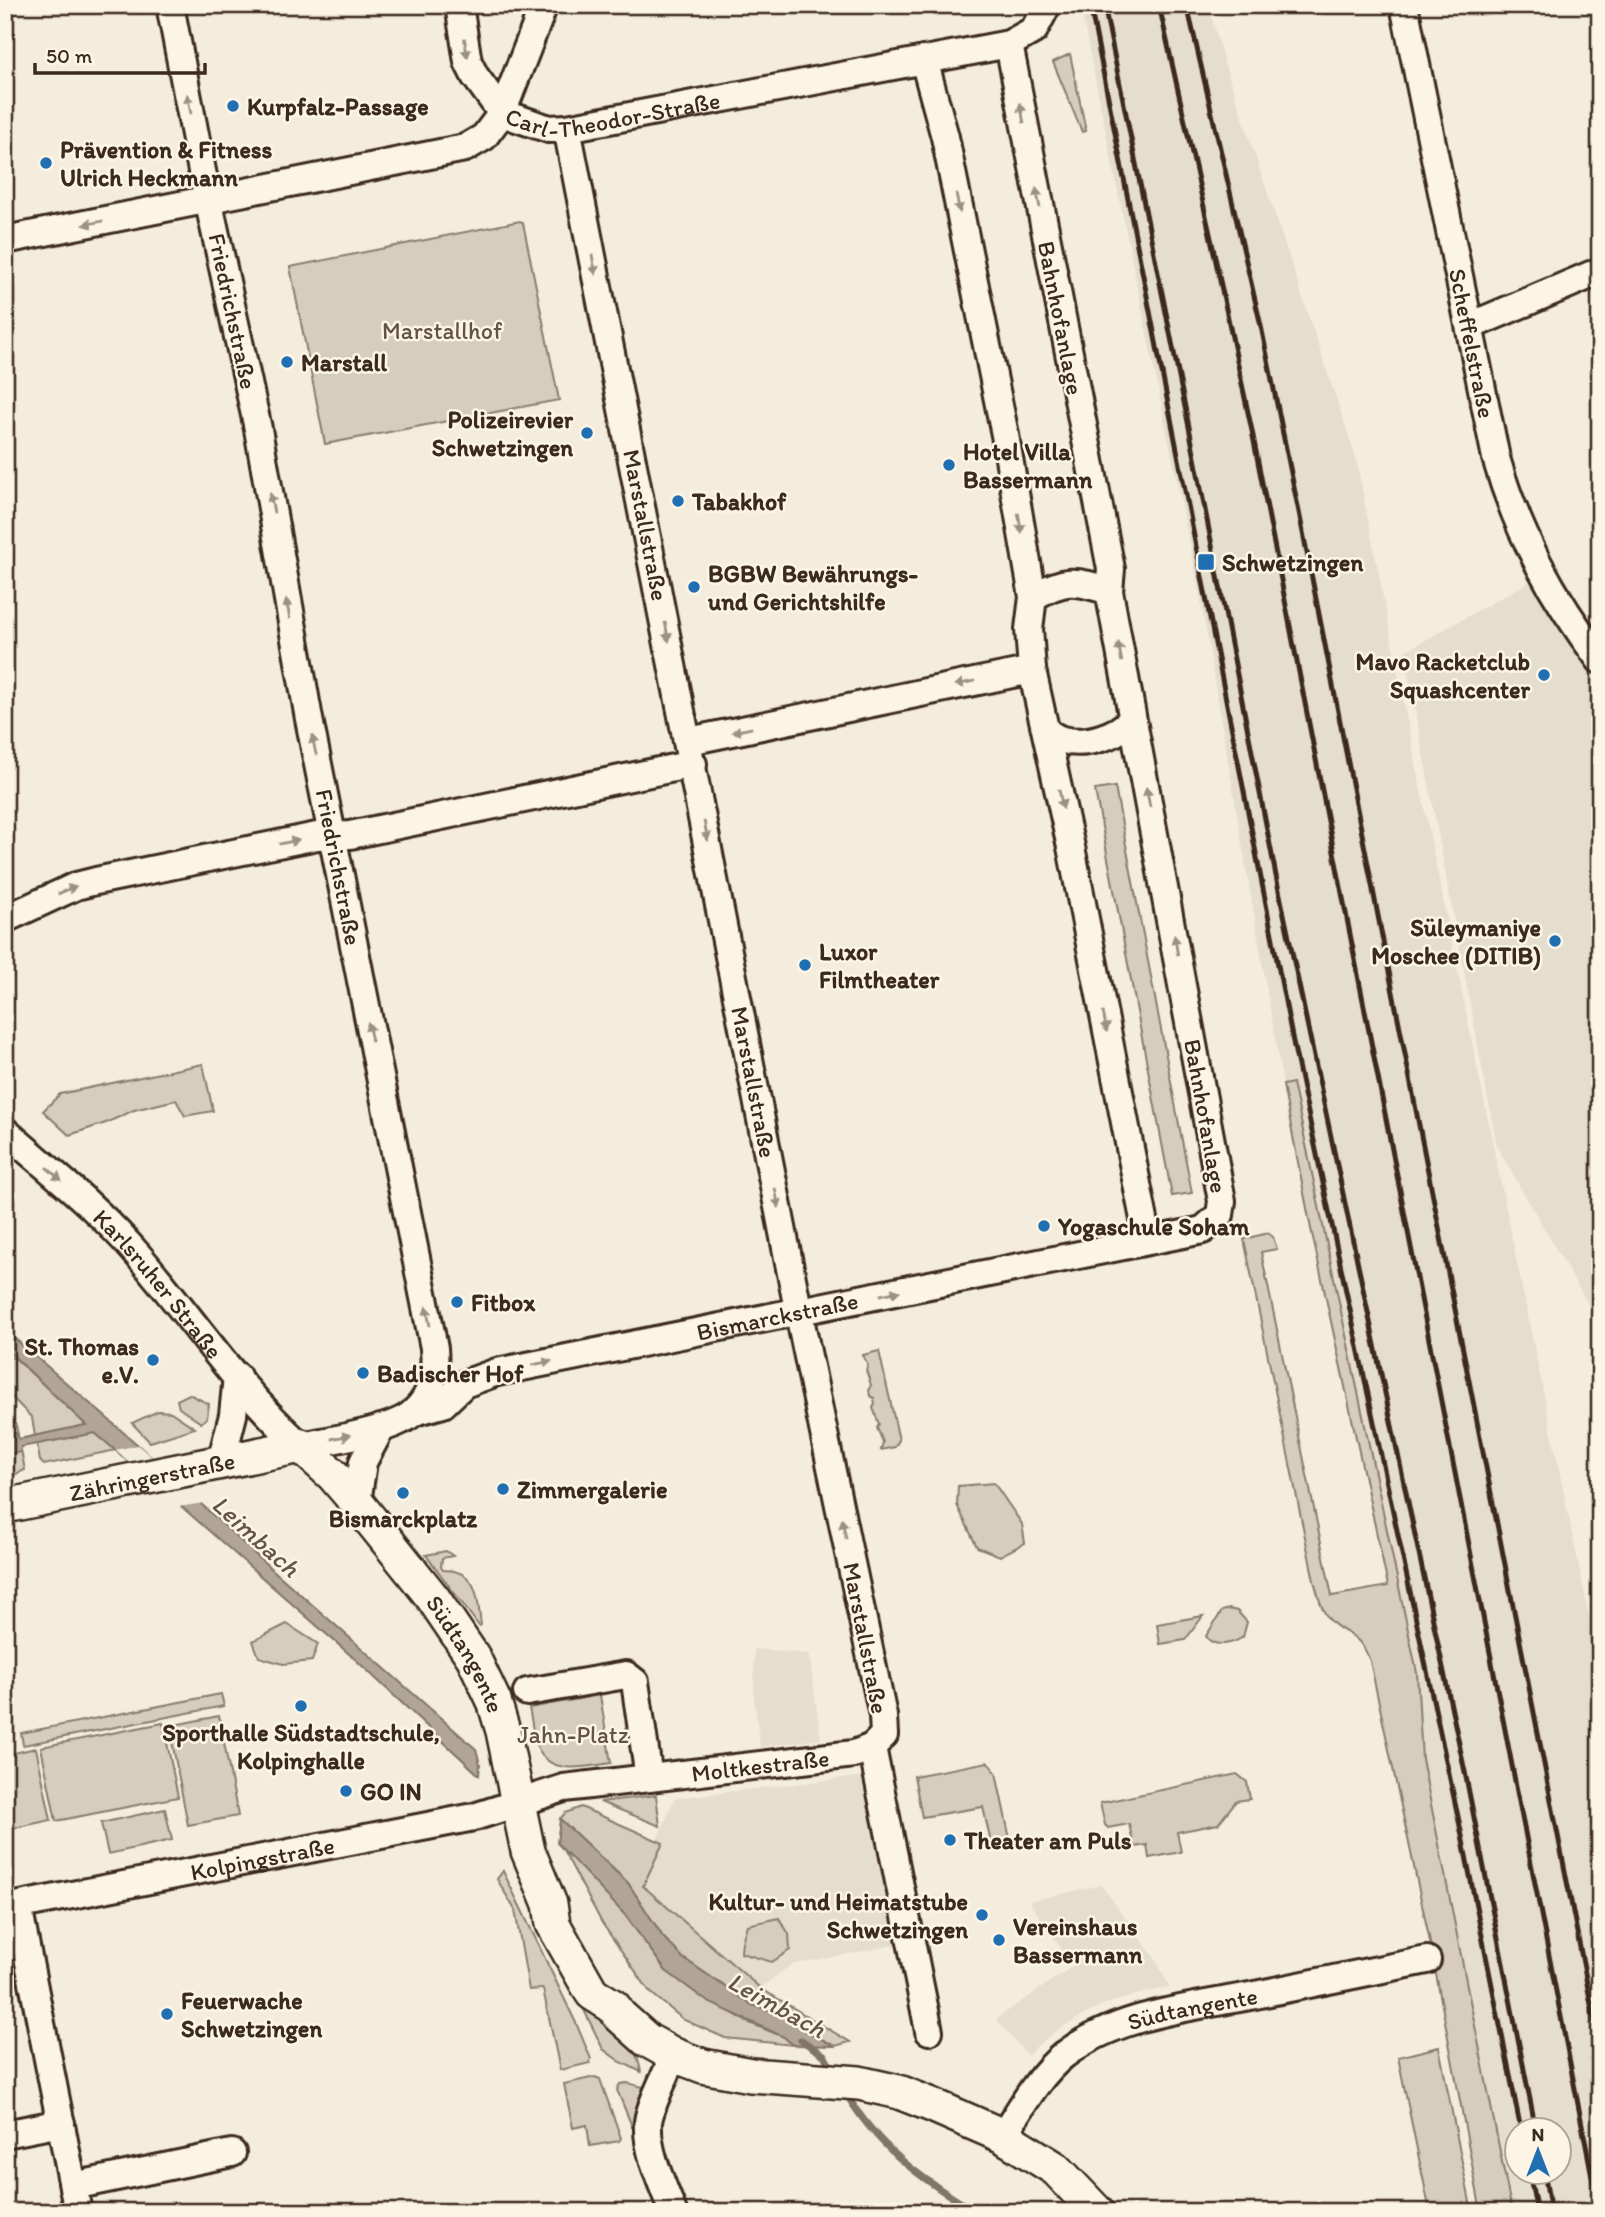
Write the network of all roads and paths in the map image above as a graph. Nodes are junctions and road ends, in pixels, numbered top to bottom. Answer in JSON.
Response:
{"nodes":[{"id":1,"x":170,"y":5,"type":"edge"},
{"id":2,"x":459,"y":5,"type":"edge"},
{"id":3,"x":544,"y":5,"type":"edge"},
{"id":4,"x":1047,"y":5,"type":"edge"},
{"id":5,"x":1405,"y":5,"type":"edge"},
{"id":6,"x":1009,"y":44,"type":"junction"},
{"id":7,"x":924,"y":60,"type":"junction"},
{"id":8,"x":502,"y":113,"type":"junction"},
{"id":9,"x":567,"y":128,"type":"junction"},
{"id":10,"x":209,"y":201,"type":"junction"},
{"id":11,"x":15,"y":239,"type":"edge"},
{"id":12,"x":1600,"y":271,"type":"edge"},
{"id":13,"x":1470,"y":326,"type":"junction"},
{"id":14,"x":1109,"y":591,"type":"junction"},
{"id":15,"x":1033,"y":597,"type":"junction"},
{"id":16,"x":1590,"y":628,"type":"edge"},
{"id":17,"x":1600,"y":660,"type":"edge"},
{"id":18,"x":1032,"y":670,"type":"junction"},
{"id":19,"x":1132,"y":719,"type":"junction"},
{"id":20,"x":1047,"y":732,"type":"junction"},
{"id":21,"x":691,"y":752,"type":"junction"},
{"id":22,"x":333,"y":835,"type":"junction"},
{"id":23,"x":5,"y":919,"type":"edge"},
{"id":24,"x":5,"y":1131,"type":"edge"},
{"id":25,"x":1148,"y":1240,"type":"junction"},
{"id":26,"x":799,"y":1311,"type":"junction"},
{"id":27,"x":237,"y":1376,"type":"junction"},
{"id":28,"x":414,"y":1412,"type":"junction"},
{"id":29,"x":381,"y":1428,"type":"junction"},
{"id":30,"x":301,"y":1446,"type":"junction"},
{"id":31,"x":221,"y":1462,"type":"junction"},
{"id":32,"x":356,"y":1503,"type":"junction"},
{"id":33,"x":5,"y":1506,"type":"edge"},
{"id":34,"x":527,"y":1692,"type":"dead end"},
{"id":35,"x":872,"y":1748,"type":"junction"},
{"id":36,"x":649,"y":1778,"type":"junction"},
{"id":37,"x":518,"y":1803,"type":"junction"},
{"id":38,"x":12,"y":1907,"type":"edge"},
{"id":39,"x":1427,"y":1960,"type":"dead end"},
{"id":40,"x":929,"y":2031,"type":"dead end"},
{"id":41,"x":674,"y":2055,"type":"junction"},
{"id":42,"x":61,"y":2123,"type":"junction"},
{"id":43,"x":5,"y":2134,"type":"edge"},
{"id":44,"x":1003,"y":2136,"type":"junction"},
{"id":45,"x":232,"y":2153,"type":"dead end"},
{"id":46,"x":73,"y":2186,"type":"junction"},
{"id":47,"x":78,"y":2212,"type":"edge"},
{"id":48,"x":673,"y":2212,"type":"edge"},
{"id":49,"x":1097,"y":2212,"type":"edge"}],
"edges":[{"from":10,"to":1,"type":"street","name":"Friedrichstraße","one_way":true},
{"from":2,"to":8,"type":"street","one_way":true},
{"from":3,"to":8,"type":"street"},
{"from":4,"to":6,"type":"street"},
{"from":5,"to":13,"type":"street","name":"Scheffelstraße"},
{"from":6,"to":7,"type":"street","name":"Carl-Theodor-Straße"},
{"from":14,"to":6,"type":"street","name":"Bahnhofanlage","one_way":true},
{"from":7,"to":9,"type":"street","name":"Carl-Theodor-Straße"},
{"from":7,"to":15,"type":"street","one_way":true},
{"from":8,"to":9,"type":"street","name":"Carl-Theodor-Straße"},
{"from":8,"to":10,"type":"street","name":"Carl-Theodor-Straße"},
{"from":9,"to":21,"type":"street","name":"Marstallstraße","one_way":true},
{"from":10,"to":11,"type":"street","name":"Carl-Theodor-Straße","one_way":true},
{"from":22,"to":10,"type":"street","name":"Friedrichstraße","one_way":true},
{"from":12,"to":13,"type":"street"},
{"from":13,"to":16,"type":"street","name":"Scheffelstraße"},
{"from":14,"to":15,"type":"street"},
{"from":19,"to":14,"type":"street","name":"Bahnhofanlage","one_way":true},
{"from":15,"to":18,"type":"street"},
{"from":16,"to":17,"type":"street","name":"Scheffelstraße"},
{"from":18,"to":20,"type":"street"},
{"from":18,"to":21,"type":"street","one_way":true},
{"from":19,"to":20,"type":"street"},
{"from":25,"to":19,"type":"street","name":"Bahnhofanlage","one_way":true},
{"from":20,"to":25,"type":"street","one_way":true},
{"from":21,"to":22,"type":"street"},
{"from":21,"to":26,"type":"street","name":"Marstallstraße","one_way":true},
{"from":23,"to":22,"type":"street","one_way":true},
{"from":28,"to":22,"type":"street","name":"Friedrichstraße","one_way":true},
{"from":24,"to":27,"type":"street","name":"Karlsruher Straße","one_way":true},
{"from":26,"to":25,"type":"street","name":"Bismarckstraße","one_way":true},
{"from":28,"to":26,"type":"street","name":"Bismarckstraße","one_way":true},
{"from":35,"to":26,"type":"street","name":"Marstallstraße","one_way":true},
{"from":27,"to":30,"type":"street","name":"Karlsruher Straße"},
{"from":27,"to":31,"type":"street"},
{"from":28,"to":29,"type":"street"},
{"from":30,"to":29,"type":"street","one_way":true},
{"from":29,"to":32,"type":"street"},
{"from":30,"to":31,"type":"main road","name":"Zähringerstraße"},
{"from":30,"to":32,"type":"main road","name":"Südtangente"},
{"from":31,"to":33,"type":"main road","name":"Zähringerstraße"},
{"from":32,"to":37,"type":"main road","name":"Südtangente"},
{"from":34,"to":36,"type":"street"},
{"from":35,"to":36,"type":"street","name":"Moltkestraße"},
{"from":35,"to":40,"type":"street","name":"Marstallstraße"},
{"from":36,"to":37,"type":"street","name":"Moltkestraße"},
{"from":37,"to":38,"type":"street","name":"Kolpingstraße"},
{"from":37,"to":41,"type":"main road","name":"Südtangente"},
{"from":38,"to":42,"type":"street"},
{"from":39,"to":44,"type":"street","name":"Südtangente"},
{"from":41,"to":44,"type":"main road","name":"Südtangente"},
{"from":41,"to":48,"type":"street"},
{"from":42,"to":43,"type":"street"},
{"from":42,"to":46,"type":"street"},
{"from":44,"to":49,"type":"main road","name":"Südtangente"},
{"from":45,"to":46,"type":"street"},
{"from":46,"to":47,"type":"street"}]}
